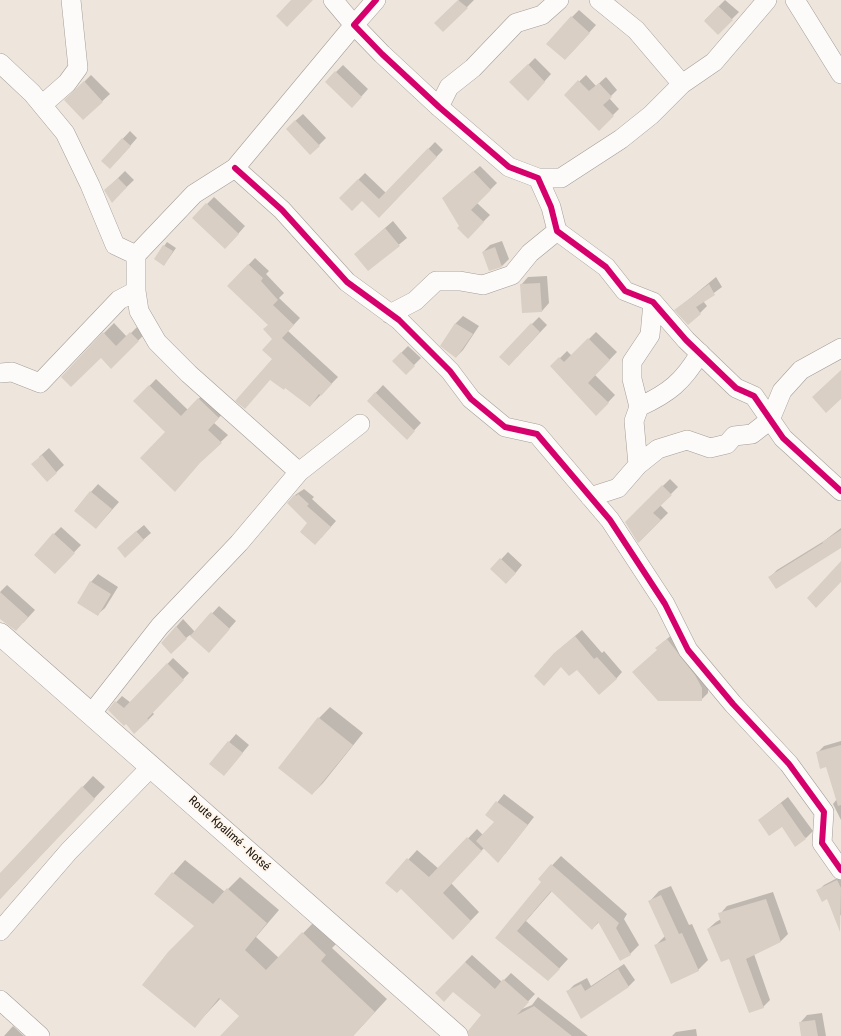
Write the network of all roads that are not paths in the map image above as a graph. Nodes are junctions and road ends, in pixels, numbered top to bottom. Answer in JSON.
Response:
{"nodes":[{"id":1,"x":71,"y":0,"type":"edge"},
{"id":2,"x":333,"y":0,"type":"edge"},
{"id":3,"x":376,"y":0,"type":"edge"},
{"id":4,"x":559,"y":0,"type":"edge"},
{"id":5,"x":599,"y":0,"type":"edge"},
{"id":6,"x":767,"y":0,"type":"edge"},
{"id":7,"x":795,"y":0,"type":"edge"},
{"id":8,"x":347,"y":14,"type":"edge"},
{"id":9,"x":0,"y":63,"type":"edge"},
{"id":10,"x":841,"y":74,"type":"edge"},
{"id":11,"x":682,"y":84,"type":"junction"},
{"id":12,"x":42,"y":105,"type":"junction"},
{"id":13,"x":439,"y":107,"type":"junction"},
{"id":14,"x":235,"y":168,"type":"junction"},
{"id":15,"x":538,"y":178,"type":"junction"},
{"id":16,"x":557,"y":231,"type":"junction"},
{"id":17,"x":136,"y":255,"type":"junction"},
{"id":18,"x":136,"y":292,"type":"junction"},
{"id":19,"x":653,"y":302,"type":"junction"},
{"id":20,"x":390,"y":314,"type":"junction"},
{"id":21,"x":841,"y":348,"type":"edge"},
{"id":22,"x":700,"y":354,"type":"junction"},
{"id":23,"x":0,"y":374,"type":"edge"},
{"id":24,"x":639,"y":408,"type":"junction"},
{"id":25,"x":770,"y":420,"type":"junction"},
{"id":26,"x":360,"y":424,"type":"dead end"},
{"id":27,"x":638,"y":465,"type":"junction"},
{"id":28,"x":299,"y":472,"type":"junction"},
{"id":29,"x":841,"y":491,"type":"edge"},
{"id":30,"x":590,"y":497,"type":"junction"},
{"id":31,"x":0,"y":634,"type":"edge"},
{"id":32,"x":91,"y":714,"type":"junction"},
{"id":33,"x":152,"y":766,"type":"junction"},
{"id":34,"x":841,"y":870,"type":"edge"},
{"id":35,"x":0,"y":931,"type":"edge"},
{"id":36,"x":0,"y":1000,"type":"edge"},
{"id":37,"x":40,"y":1036,"type":"edge"},
{"id":38,"x":457,"y":1036,"type":"edge"}],
"edges":[{"from":1,"to":12,"type":"street"},
{"from":2,"to":8,"type":"street"},
{"from":3,"to":8,"type":"street"},
{"from":4,"to":13,"type":"street"},
{"from":5,"to":11,"type":"street"},
{"from":6,"to":11,"type":"street"},
{"from":7,"to":10,"type":"street"},
{"from":8,"to":13,"type":"street"},
{"from":8,"to":14,"type":"street"},
{"from":9,"to":12,"type":"street"},
{"from":11,"to":15,"type":"street"},
{"from":12,"to":17,"type":"street"},
{"from":13,"to":15,"type":"street"},
{"from":14,"to":17,"type":"street"},
{"from":14,"to":20,"type":"street"},
{"from":15,"to":16,"type":"street"},
{"from":16,"to":19,"type":"street"},
{"from":16,"to":20,"type":"street"},
{"from":17,"to":18,"type":"street"},
{"from":18,"to":23,"type":"street"},
{"from":18,"to":28,"type":"street"},
{"from":19,"to":22,"type":"street"},
{"from":19,"to":24,"type":"street"},
{"from":20,"to":30,"type":"street"},
{"from":21,"to":25,"type":"street"},
{"from":22,"to":24,"type":"street"},
{"from":22,"to":25,"type":"street"},
{"from":24,"to":27,"type":"street"},
{"from":25,"to":27,"type":"street"},
{"from":25,"to":29,"type":"street"},
{"from":26,"to":28,"type":"street"},
{"from":27,"to":30,"type":"street"},
{"from":28,"to":32,"type":"street"},
{"from":30,"to":34,"type":"street"},
{"from":31,"to":32,"type":"main road","name":"Route Kpalimé - Notsé"},
{"from":32,"to":33,"type":"main road","name":"Route Kpalimé - Notsé"},
{"from":33,"to":35,"type":"street"},
{"from":33,"to":38,"type":"main road","name":"Route Kpalimé - Notsé"},
{"from":36,"to":37,"type":"street"}]}
